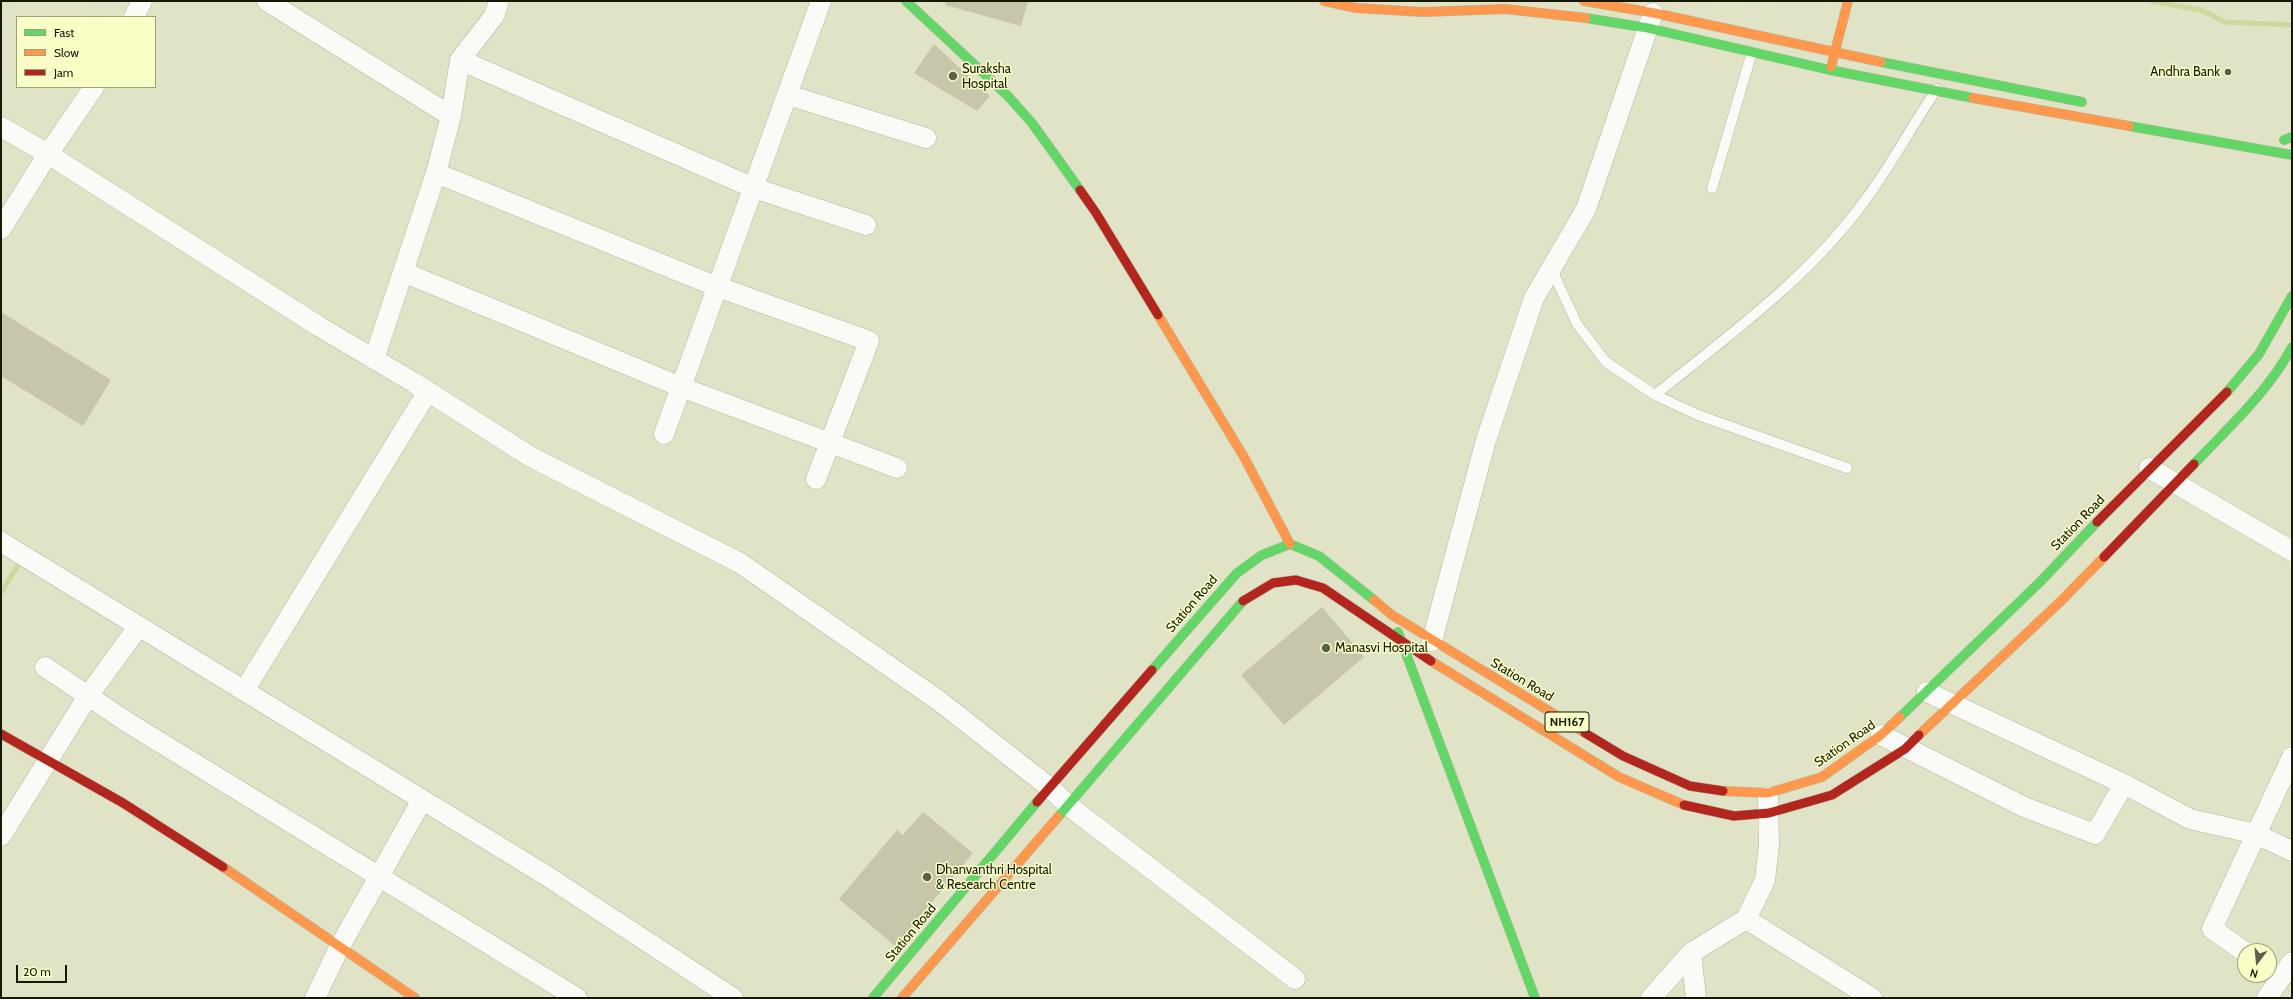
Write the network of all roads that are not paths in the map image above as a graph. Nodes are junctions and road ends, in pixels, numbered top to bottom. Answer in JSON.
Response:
{"nodes":[{"id":1,"x":142,"y":1,"type":"edge"},
{"id":2,"x":267,"y":1,"type":"edge"},
{"id":3,"x":499,"y":1,"type":"edge"},
{"id":4,"x":821,"y":1,"type":"edge"},
{"id":5,"x":906,"y":1,"type":"edge"},
{"id":6,"x":1324,"y":1,"type":"edge"},
{"id":7,"x":1423,"y":1,"type":"edge"},
{"id":8,"x":1584,"y":1,"type":"edge"},
{"id":9,"x":1848,"y":1,"type":"edge"},
{"id":10,"x":1423,"y":12,"type":"junction"},
{"id":11,"x":134,"y":16,"type":"edge"},
{"id":12,"x":1651,"y":20,"type":"junction"},
{"id":13,"x":1752,"y":52,"type":"junction"},
{"id":14,"x":1834,"y":54,"type":"junction"},
{"id":15,"x":460,"y":60,"type":"junction"},
{"id":16,"x":1830,"y":70,"type":"junction"},
{"id":17,"x":1946,"y":76,"type":"junction"},
{"id":18,"x":93,"y":88,"type":"edge"},
{"id":19,"x":1935,"y":91,"type":"junction"},
{"id":20,"x":788,"y":95,"type":"junction"},
{"id":21,"x":2095,"y":105,"type":"dead end"},
{"id":22,"x":451,"y":116,"type":"junction"},
{"id":23,"x":1,"y":127,"type":"edge"},
{"id":24,"x":926,"y":138,"type":"dead end"},
{"id":25,"x":48,"y":154,"type":"junction"},
{"id":26,"x":2292,"y":155,"type":"edge"},
{"id":27,"x":436,"y":173,"type":"junction"},
{"id":28,"x":754,"y":188,"type":"junction"},
{"id":29,"x":1712,"y":188,"type":"dead end"},
{"id":30,"x":866,"y":225,"type":"dead end"},
{"id":31,"x":1,"y":229,"type":"edge"},
{"id":32,"x":1551,"y":266,"type":"junction"},
{"id":33,"x":403,"y":272,"type":"junction"},
{"id":34,"x":718,"y":287,"type":"junction"},
{"id":35,"x":2292,"y":296,"type":"edge"},
{"id":36,"x":2292,"y":347,"type":"edge"},
{"id":37,"x":374,"y":359,"type":"junction"},
{"id":38,"x":2280,"y":369,"type":"junction"},
{"id":39,"x":2292,"y":372,"type":"edge"},
{"id":40,"x":681,"y":387,"type":"junction"},
{"id":41,"x":428,"y":391,"type":"junction"},
{"id":42,"x":1655,"y":394,"type":"junction"},
{"id":43,"x":664,"y":434,"type":"dead end"},
{"id":44,"x":830,"y":443,"type":"junction"},
{"id":45,"x":897,"y":468,"type":"dead end"},
{"id":46,"x":1847,"y":468,"type":"dead end"},
{"id":47,"x":2149,"y":468,"type":"junction"},
{"id":48,"x":816,"y":479,"type":"dead end"},
{"id":49,"x":2174,"y":483,"type":"junction"},
{"id":50,"x":1,"y":542,"type":"edge"},
{"id":51,"x":1290,"y":544,"type":"junction"},
{"id":52,"x":2292,"y":551,"type":"edge"},
{"id":53,"x":1392,"y":615,"type":"junction"},
{"id":54,"x":139,"y":626,"type":"junction"},
{"id":55,"x":1432,"y":641,"type":"junction"},
{"id":56,"x":1402,"y":643,"type":"junction"},
{"id":57,"x":45,"y":667,"type":"dead end"},
{"id":58,"x":244,"y":690,"type":"junction"},
{"id":59,"x":1926,"y":692,"type":"junction"},
{"id":60,"x":88,"y":696,"type":"junction"},
{"id":61,"x":1954,"y":705,"type":"junction"},
{"id":62,"x":1,"y":734,"type":"edge"},
{"id":63,"x":1881,"y":735,"type":"junction"},
{"id":64,"x":1905,"y":749,"type":"junction"},
{"id":65,"x":2292,"y":757,"type":"edge"},
{"id":66,"x":47,"y":760,"type":"junction"},
{"id":67,"x":2124,"y":784,"type":"junction"},
{"id":68,"x":1049,"y":786,"type":"junction"},
{"id":69,"x":422,"y":800,"type":"junction"},
{"id":70,"x":1768,"y":803,"type":"junction"},
{"id":71,"x":1069,"y":806,"type":"junction"},
{"id":72,"x":2256,"y":834,"type":"junction"},
{"id":73,"x":1,"y":836,"type":"edge"},
{"id":74,"x":2292,"y":851,"type":"edge"},
{"id":75,"x":379,"y":877,"type":"junction"},
{"id":76,"x":1746,"y":919,"type":"junction"},
{"id":77,"x":2237,"y":946,"type":"edge"},
{"id":78,"x":339,"y":948,"type":"junction"},
{"id":79,"x":1692,"y":953,"type":"junction"},
{"id":80,"x":2284,"y":973,"type":"edge"},
{"id":81,"x":1295,"y":979,"type":"dead end"},
{"id":82,"x":315,"y":998,"type":"edge"},
{"id":83,"x":415,"y":998,"type":"edge"},
{"id":84,"x":577,"y":998,"type":"edge"},
{"id":85,"x":733,"y":998,"type":"edge"},
{"id":86,"x":873,"y":998,"type":"edge"},
{"id":87,"x":902,"y":998,"type":"edge"},
{"id":88,"x":1536,"y":998,"type":"edge"},
{"id":89,"x":1651,"y":998,"type":"edge"},
{"id":90,"x":1696,"y":998,"type":"edge"},
{"id":91,"x":1872,"y":998,"type":"edge"},
{"id":92,"x":2267,"y":998,"type":"edge"}],
"edges":[{"from":1,"to":11,"type":"street"},
{"from":2,"to":22,"type":"street"},
{"from":3,"to":15,"type":"street"},
{"from":4,"to":20,"type":"street"},
{"from":5,"to":51,"type":"main road"},
{"from":6,"to":10,"type":"main road"},
{"from":7,"to":10,"type":"main road"},
{"from":8,"to":12,"type":"main road"},
{"from":9,"to":14,"type":"main road"},
{"from":10,"to":12,"type":"main road"},
{"from":12,"to":13,"type":"main road"},
{"from":12,"to":14,"type":"main road"},
{"from":12,"to":32,"type":"street"},
{"from":13,"to":16,"type":"main road"},
{"from":13,"to":29,"type":"lane"},
{"from":14,"to":16,"type":"main road"},
{"from":14,"to":17,"type":"main road"},
{"from":15,"to":22,"type":"street"},
{"from":15,"to":28,"type":"street"},
{"from":16,"to":19,"type":"main road"},
{"from":17,"to":19,"type":"lane"},
{"from":17,"to":21,"type":"main road"},
{"from":18,"to":25,"type":"street"},
{"from":19,"to":26,"type":"main road"},
{"from":19,"to":42,"type":"lane"},
{"from":20,"to":24,"type":"street"},
{"from":20,"to":28,"type":"street"},
{"from":22,"to":27,"type":"street"},
{"from":23,"to":25,"type":"street"},
{"from":25,"to":31,"type":"street"},
{"from":25,"to":37,"type":"street"},
{"from":27,"to":33,"type":"street"},
{"from":27,"to":34,"type":"street"},
{"from":28,"to":30,"type":"street"},
{"from":28,"to":34,"type":"street"},
{"from":32,"to":42,"type":"lane"},
{"from":32,"to":55,"type":"street"},
{"from":33,"to":37,"type":"street"},
{"from":33,"to":40,"type":"street"},
{"from":34,"to":40,"type":"street"},
{"from":34,"to":44,"type":"street"},
{"from":35,"to":47,"type":"main road","name":"Station Road","number":"NH167"},
{"from":36,"to":38,"type":"main road","name":"Station Road","number":"NH167"},
{"from":37,"to":41,"type":"street"},
{"from":38,"to":39,"type":"lane"},
{"from":38,"to":49,"type":"main road","name":"Station Road","number":"NH167"},
{"from":40,"to":43,"type":"street"},
{"from":40,"to":44,"type":"street"},
{"from":41,"to":58,"type":"street"},
{"from":41,"to":68,"type":"street"},
{"from":42,"to":46,"type":"lane"},
{"from":44,"to":45,"type":"street"},
{"from":44,"to":48,"type":"street"},
{"from":47,"to":49,"type":"street"},
{"from":47,"to":59,"type":"main road","name":"Station Road","number":"NH167"},
{"from":49,"to":52,"type":"street"},
{"from":49,"to":61,"type":"main road","name":"Station Road","number":"NH167"},
{"from":50,"to":54,"type":"street"},
{"from":51,"to":53,"type":"main road","name":"Station Road","number":"NH167"},
{"from":51,"to":68,"type":"main road","name":"Station Road"},
{"from":53,"to":55,"type":"main road","name":"Station Road","number":"NH167"},
{"from":53,"to":56,"type":"main road"},
{"from":54,"to":58,"type":"street"},
{"from":54,"to":60,"type":"street"},
{"from":55,"to":70,"type":"main road","name":"Station Road","number":"NH167"},
{"from":56,"to":70,"type":"main road","name":"Station Road","number":"NH167"},
{"from":56,"to":71,"type":"main road","name":"Station Road","number":"NH167"},
{"from":56,"to":88,"type":"main road"},
{"from":57,"to":60,"type":"street"},
{"from":58,"to":69,"type":"street"},
{"from":59,"to":61,"type":"street"},
{"from":59,"to":63,"type":"main road","name":"Station Road","number":"NH167"},
{"from":60,"to":66,"type":"street"},
{"from":60,"to":75,"type":"street"},
{"from":61,"to":64,"type":"main road","name":"Station Road","number":"NH167"},
{"from":61,"to":67,"type":"street"},
{"from":62,"to":66,"type":"main road"},
{"from":63,"to":64,"type":"street"},
{"from":63,"to":70,"type":"main road","name":"Station Road","number":"NH167"},
{"from":64,"to":67,"type":"street"},
{"from":64,"to":70,"type":"main road","name":"Station Road","number":"NH167"},
{"from":65,"to":72,"type":"street"},
{"from":66,"to":73,"type":"street"},
{"from":66,"to":78,"type":"main road"},
{"from":67,"to":72,"type":"street"},
{"from":68,"to":71,"type":"street"},
{"from":68,"to":86,"type":"main road","name":"Station Road"},
{"from":69,"to":75,"type":"street"},
{"from":69,"to":85,"type":"street"},
{"from":70,"to":76,"type":"street"},
{"from":71,"to":81,"type":"street"},
{"from":71,"to":87,"type":"main road","name":"Station Road","number":"NH167"},
{"from":72,"to":74,"type":"street"},
{"from":72,"to":77,"type":"street"},
{"from":75,"to":78,"type":"street"},
{"from":75,"to":84,"type":"street"},
{"from":76,"to":79,"type":"street"},
{"from":76,"to":91,"type":"street"},
{"from":78,"to":82,"type":"street"},
{"from":78,"to":83,"type":"main road"},
{"from":79,"to":89,"type":"street"},
{"from":79,"to":90,"type":"street"},
{"from":80,"to":92,"type":"street"}]}
